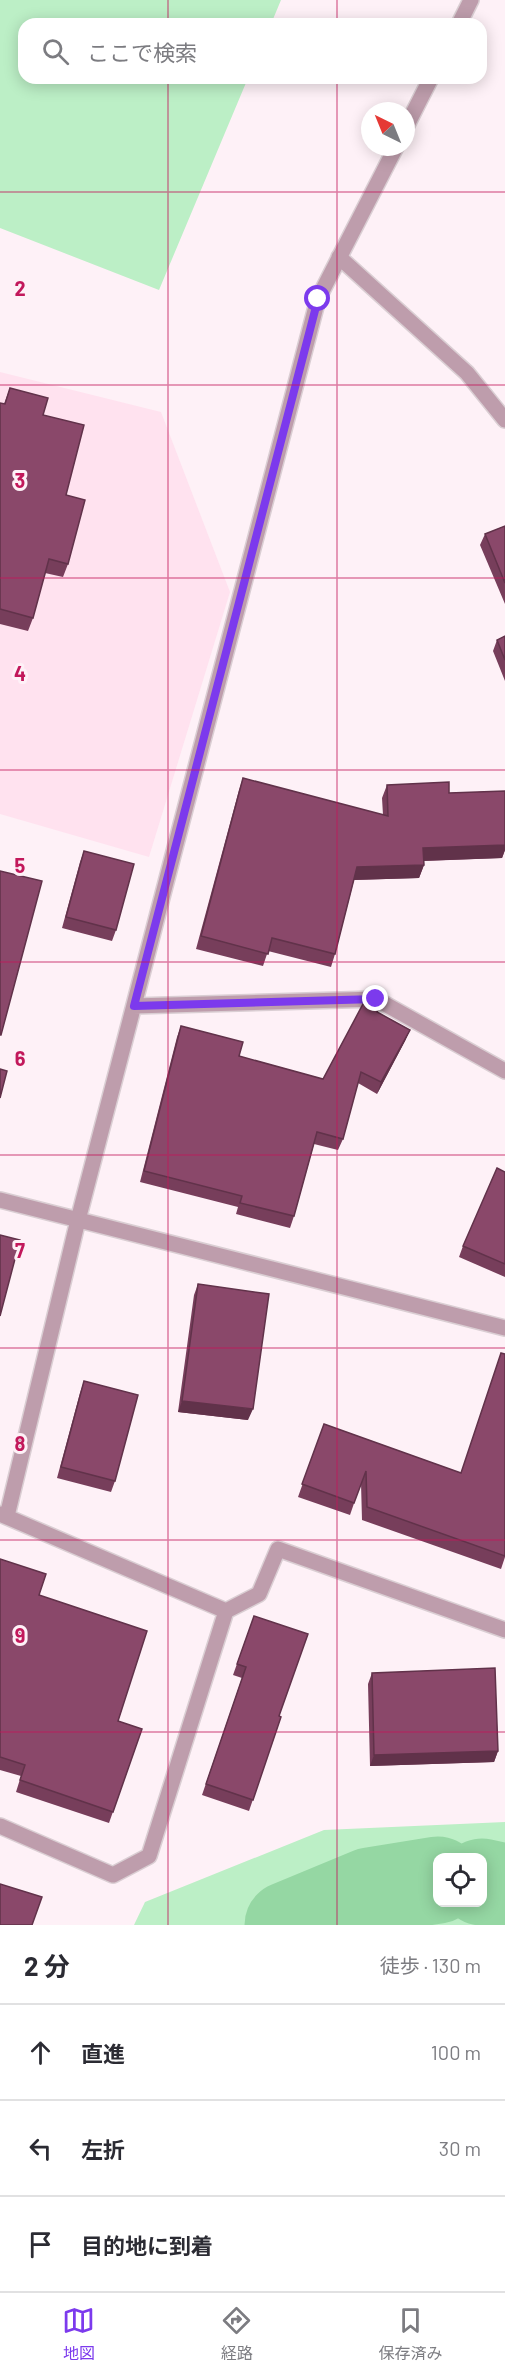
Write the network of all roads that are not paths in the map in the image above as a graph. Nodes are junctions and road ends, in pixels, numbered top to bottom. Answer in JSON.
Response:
{"nodes":[{"id":1,"x":471,"y":0,"type":"edge"},
{"id":2,"x":462,"y":18,"type":"edge"},
{"id":3,"x":428,"y":84,"type":"edge"},
{"id":4,"x":415,"y":109,"type":"edge"},
{"id":5,"x":391,"y":156,"type":"edge"},
{"id":6,"x":339,"y":257,"type":"junction"},
{"id":7,"x":505,"y":420,"type":"edge"},
{"id":8,"x":134,"y":1006,"type":"junction"},
{"id":9,"x":505,"y":1071,"type":"edge"},
{"id":10,"x":0,"y":1200,"type":"edge"},
{"id":11,"x":78,"y":1220,"type":"junction"},
{"id":12,"x":505,"y":1329,"type":"edge"},
{"id":13,"x":4,"y":1515,"type":"edge"},
{"id":14,"x":226,"y":1611,"type":"junction"},
{"id":15,"x":505,"y":1630,"type":"edge"},
{"id":16,"x":0,"y":1826,"type":"edge"}],
"edges":[{"from":1,"to":2,"type":"street"},
{"from":3,"to":4,"type":"street"},
{"from":5,"to":6,"type":"street"},
{"from":6,"to":7,"type":"street"},
{"from":6,"to":8,"type":"street"},
{"from":8,"to":9,"type":"street"},
{"from":8,"to":11,"type":"street"},
{"from":10,"to":11,"type":"street"},
{"from":11,"to":12,"type":"street"},
{"from":11,"to":13,"type":"street"},
{"from":13,"to":14,"type":"street"},
{"from":14,"to":15,"type":"street"},
{"from":14,"to":16,"type":"street"}]}
